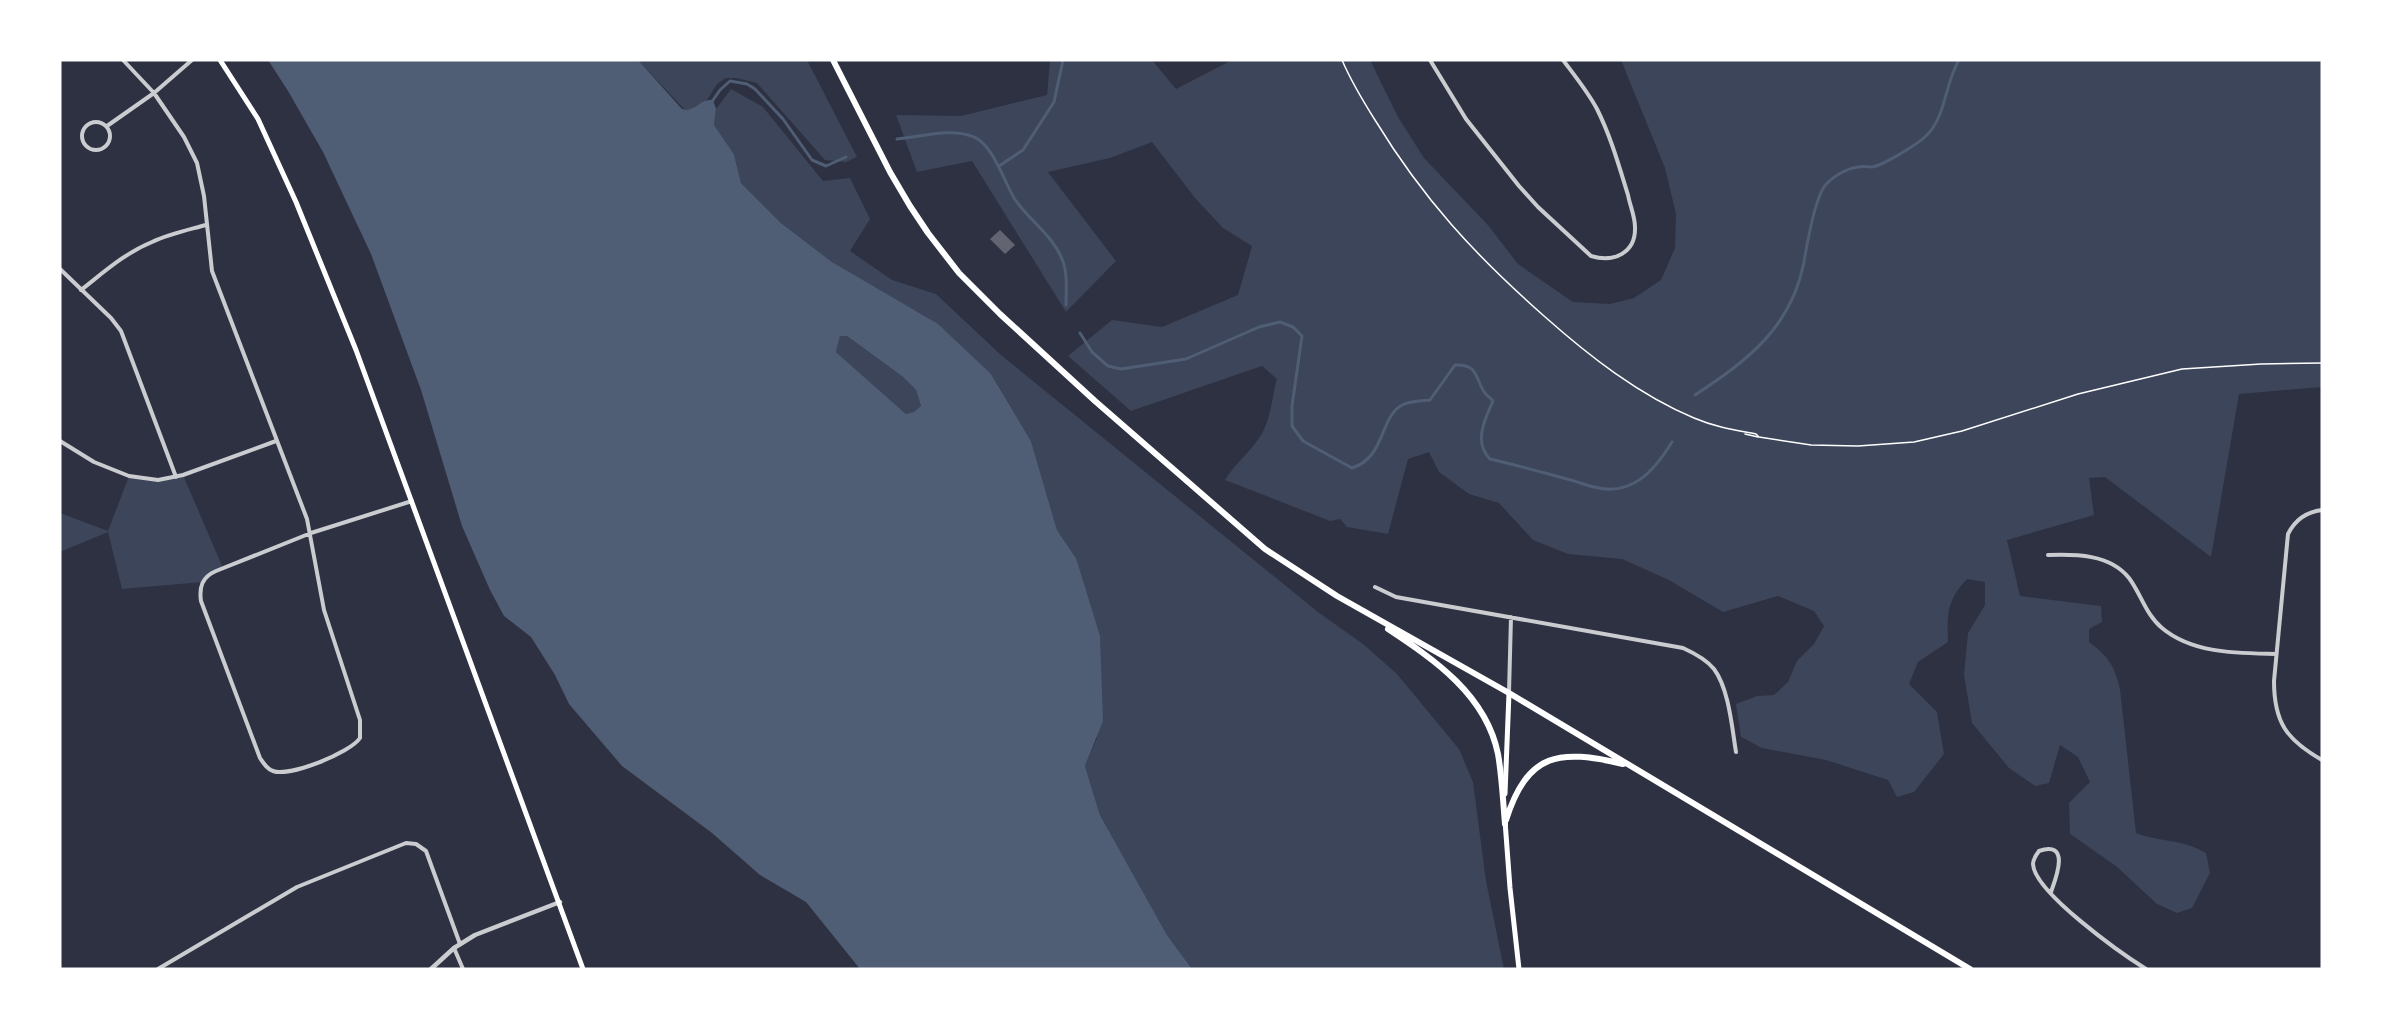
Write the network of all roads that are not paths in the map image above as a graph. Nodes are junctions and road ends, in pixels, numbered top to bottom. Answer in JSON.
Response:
{"nodes":[{"id":1,"x":123,"y":60,"type":"edge"},
{"id":2,"x":192,"y":60,"type":"edge"},
{"id":3,"x":220,"y":60,"type":"edge"},
{"id":4,"x":833,"y":60,"type":"edge"},
{"id":5,"x":1430,"y":60,"type":"edge"},
{"id":6,"x":1563,"y":60,"type":"edge"},
{"id":7,"x":154,"y":93,"type":"junction"},
{"id":8,"x":107,"y":126,"type":"junction"},
{"id":9,"x":207,"y":225,"type":"junction"},
{"id":10,"x":60,"y":269,"type":"edge"},
{"id":11,"x":81,"y":290,"type":"junction"},
{"id":12,"x":60,"y":441,"type":"edge"},
{"id":13,"x":276,"y":441,"type":"junction"},
{"id":14,"x":176,"y":477,"type":"junction"},
{"id":15,"x":412,"y":501,"type":"junction"},
{"id":16,"x":2322,"y":510,"type":"edge"},
{"id":17,"x":311,"y":533,"type":"junction"},
{"id":18,"x":2048,"y":555,"type":"dead end"},
{"id":19,"x":1375,"y":587,"type":"dead end"},
{"id":20,"x":1337,"y":596,"type":"junction"},
{"id":21,"x":1510,"y":617,"type":"junction"},
{"id":22,"x":2276,"y":654,"type":"junction"},
{"id":23,"x":1509,"y":693,"type":"junction"},
{"id":24,"x":1736,"y":752,"type":"dead end"},
{"id":25,"x":2322,"y":760,"type":"edge"},
{"id":26,"x":1631,"y":766,"type":"junction"},
{"id":27,"x":1505,"y":824,"type":"junction"},
{"id":28,"x":2051,"y":892,"type":"junction"},
{"id":29,"x":560,"y":902,"type":"junction"},
{"id":30,"x":460,"y":944,"type":"junction"},
{"id":31,"x":454,"y":948,"type":"junction"},
{"id":32,"x":158,"y":969,"type":"edge"},
{"id":33,"x":431,"y":969,"type":"edge"},
{"id":34,"x":463,"y":969,"type":"edge"},
{"id":35,"x":583,"y":969,"type":"edge"},
{"id":36,"x":1520,"y":969,"type":"edge"},
{"id":37,"x":1970,"y":969,"type":"edge"},
{"id":38,"x":2146,"y":969,"type":"edge"}],
"edges":[{"from":1,"to":7,"type":"street"},
{"from":2,"to":7,"type":"street"},
{"from":3,"to":15,"type":"main road"},
{"from":4,"to":20,"type":"main road"},
{"from":5,"to":6,"type":"street"},
{"from":7,"to":8,"type":"street"},
{"from":7,"to":9,"type":"street"},
{"from":8,"to":8,"type":"street"},
{"from":9,"to":11,"type":"street"},
{"from":9,"to":13,"type":"street"},
{"from":10,"to":11,"type":"street"},
{"from":11,"to":14,"type":"street"},
{"from":12,"to":14,"type":"street"},
{"from":13,"to":14,"type":"street"},
{"from":13,"to":17,"type":"street"},
{"from":15,"to":17,"type":"street"},
{"from":15,"to":29,"type":"main road"},
{"from":16,"to":22,"type":"street"},
{"from":17,"to":17,"type":"street"},
{"from":18,"to":22,"type":"street"},
{"from":19,"to":21,"type":"street"},
{"from":20,"to":23,"type":"main road"},
{"from":20,"to":27,"type":"main road"},
{"from":21,"to":23,"type":"street"},
{"from":21,"to":24,"type":"street"},
{"from":22,"to":25,"type":"street"},
{"from":23,"to":26,"type":"main road"},
{"from":23,"to":27,"type":"main road"},
{"from":26,"to":27,"type":"main road"},
{"from":26,"to":37,"type":"main road"},
{"from":27,"to":36,"type":"main road"},
{"from":28,"to":28,"type":"street"},
{"from":28,"to":38,"type":"street"},
{"from":29,"to":30,"type":"street"},
{"from":29,"to":35,"type":"main road"},
{"from":30,"to":31,"type":"street"},
{"from":30,"to":32,"type":"street"},
{"from":31,"to":33,"type":"street"},
{"from":31,"to":34,"type":"street"}]}
